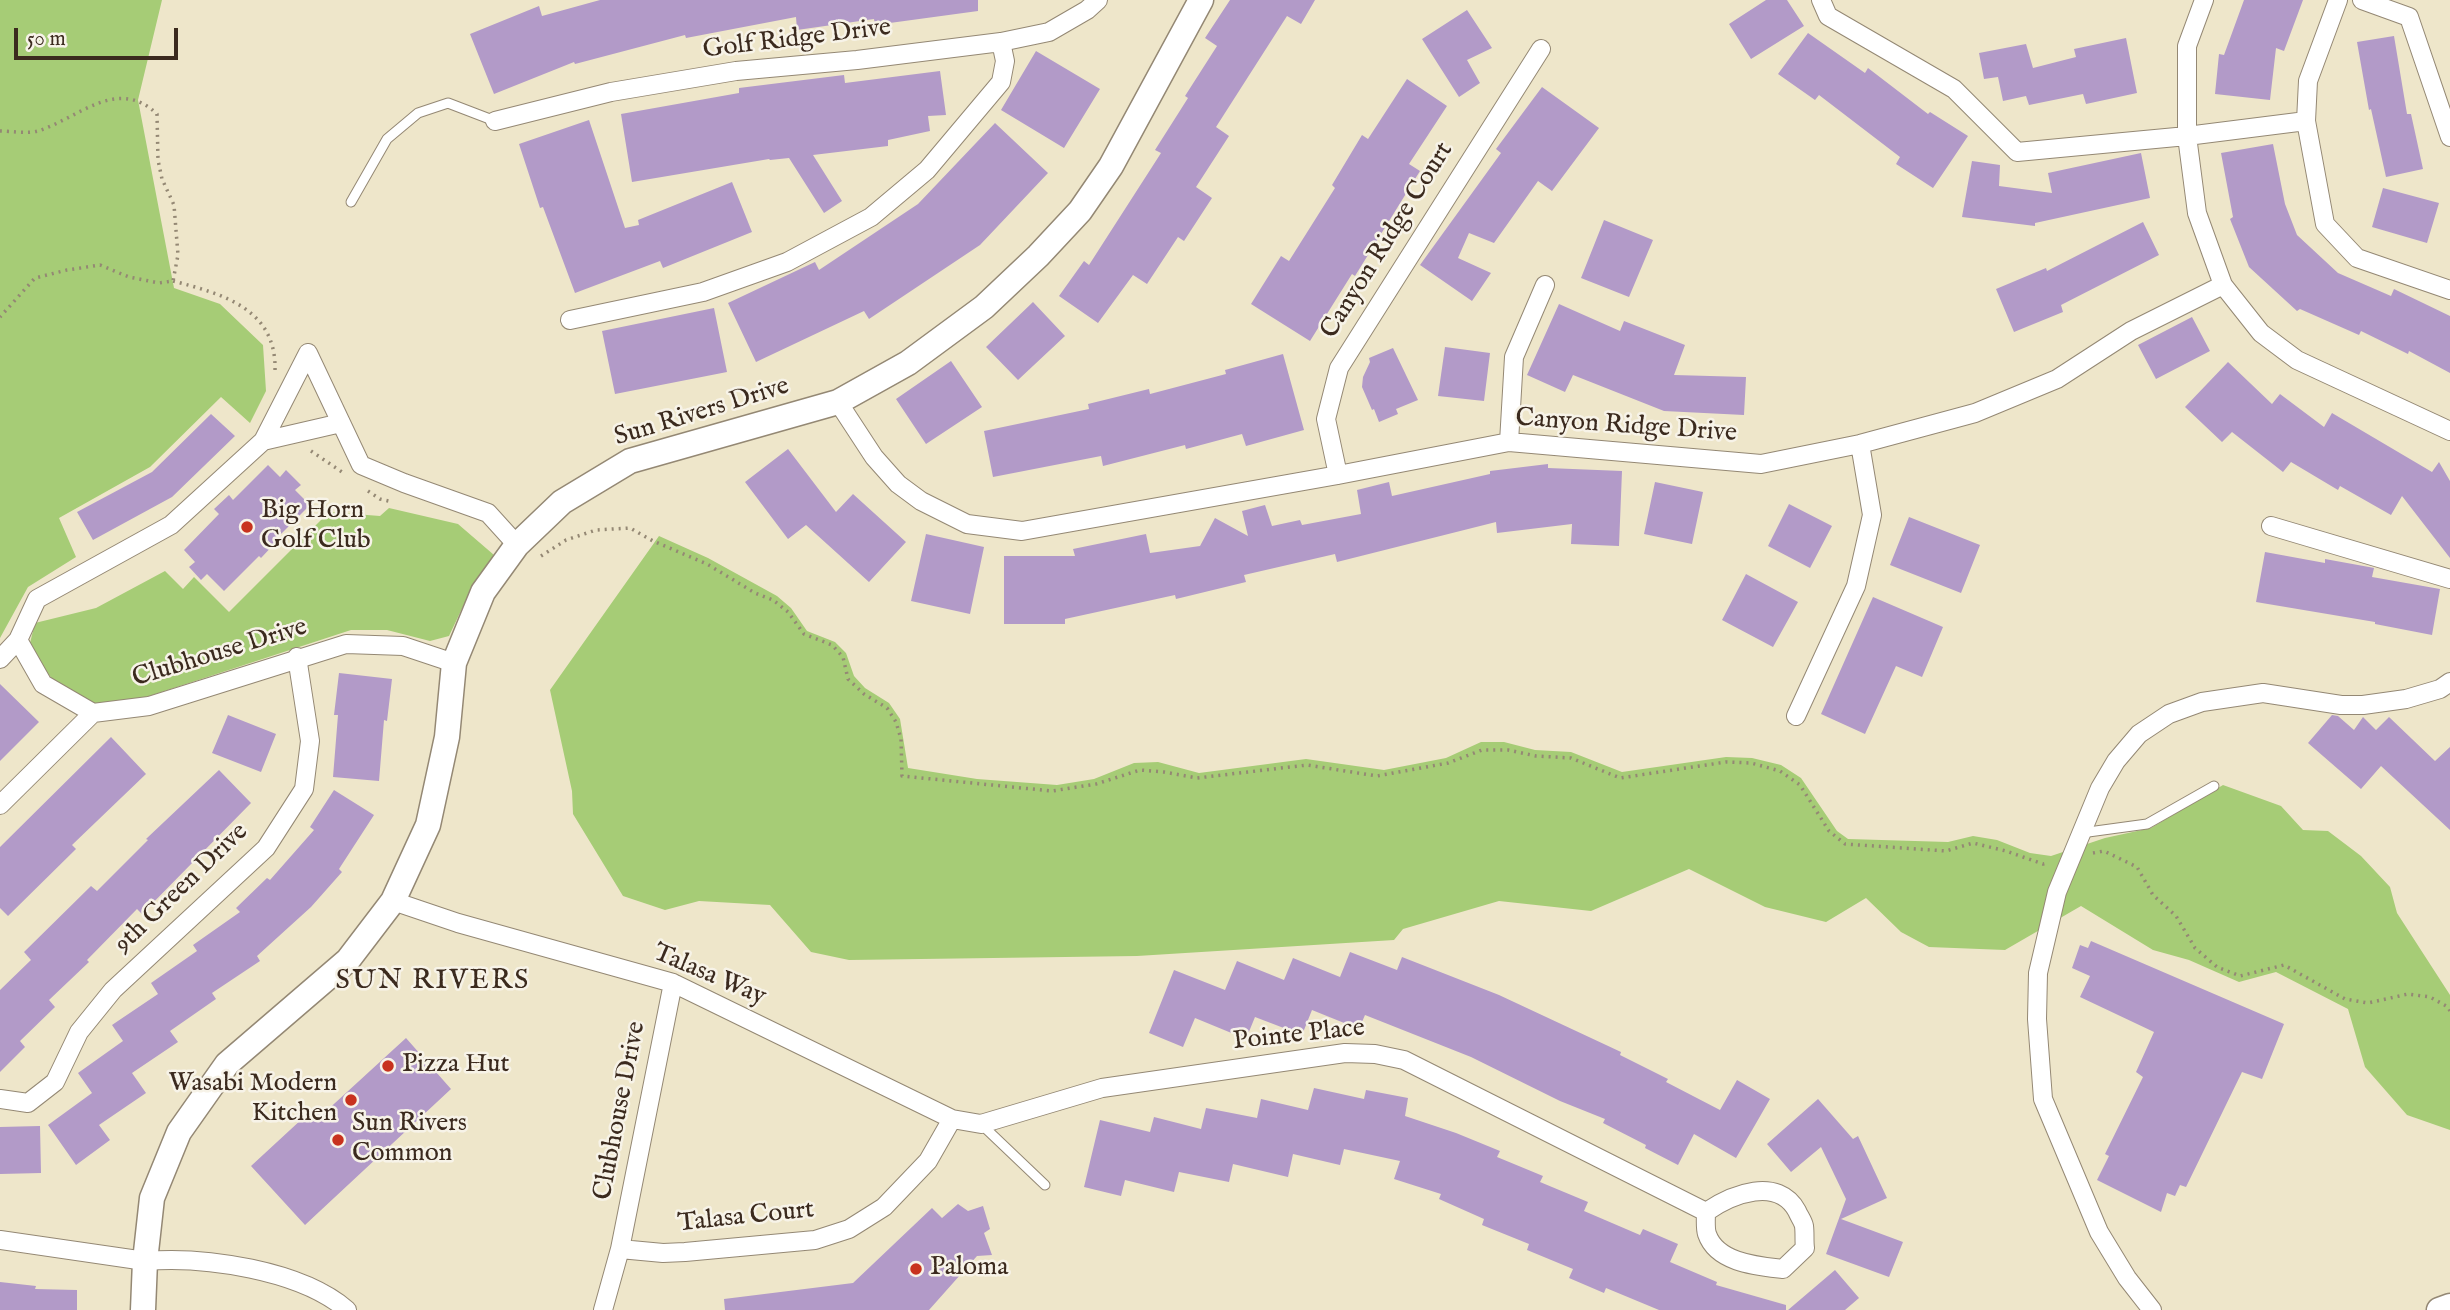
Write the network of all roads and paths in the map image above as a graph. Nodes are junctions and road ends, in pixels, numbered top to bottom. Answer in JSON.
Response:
{"nodes":[{"id":1,"x":1098,"y":0,"type":"edge"},
{"id":2,"x":1821,"y":0,"type":"edge"},
{"id":3,"x":2204,"y":0,"type":"edge"},
{"id":4,"x":2337,"y":0,"type":"edge"},
{"id":5,"x":2362,"y":0,"type":"edge"},
{"id":6,"x":1198,"y":1,"type":"edge"},
{"id":7,"x":1001,"y":42,"type":"junction"},
{"id":8,"x":1541,"y":49,"type":"dead end"},
{"id":9,"x":495,"y":121,"type":"joint"},
{"id":10,"x":2306,"y":121,"type":"junction"},
{"id":11,"x":0,"y":131,"type":"edge"},
{"id":12,"x":2187,"y":136,"type":"junction"},
{"id":13,"x":2450,"y":137,"type":"edge"},
{"id":14,"x":351,"y":202,"type":"dead end"},
{"id":15,"x":173,"y":281,"type":"junction"},
{"id":16,"x":1545,"y":285,"type":"dead end"},
{"id":17,"x":2223,"y":285,"type":"junction"},
{"id":18,"x":2450,"y":290,"type":"edge"},
{"id":19,"x":0,"y":317,"type":"edge"},
{"id":20,"x":570,"y":320,"type":"dead end"},
{"id":21,"x":274,"y":383,"type":"dead end"},
{"id":22,"x":838,"y":402,"type":"junction"},
{"id":23,"x":341,"y":423,"type":"junction"},
{"id":24,"x":2450,"y":431,"type":"edge"},
{"id":25,"x":263,"y":440,"type":"junction"},
{"id":26,"x":1509,"y":442,"type":"junction"},
{"id":27,"x":1860,"y":444,"type":"junction"},
{"id":28,"x":1338,"y":475,"type":"junction"},
{"id":29,"x":2271,"y":526,"type":"dead end"},
{"id":30,"x":525,"y":553,"type":"junction"},
{"id":31,"x":2450,"y":579,"type":"edge"},
{"id":32,"x":18,"y":640,"type":"junction"},
{"id":33,"x":297,"y":657,"type":"junction"},
{"id":34,"x":0,"y":659,"type":"edge"},
{"id":35,"x":454,"y":663,"type":"junction"},
{"id":36,"x":2447,"y":690,"type":"edge"},
{"id":37,"x":93,"y":713,"type":"junction"},
{"id":38,"x":1796,"y":716,"type":"dead end"},
{"id":39,"x":2214,"y":786,"type":"dead end"},
{"id":40,"x":0,"y":805,"type":"edge"},
{"id":41,"x":2081,"y":833,"type":"junction"},
{"id":42,"x":2071,"y":857,"type":"junction"},
{"id":43,"x":393,"y":901,"type":"junction"},
{"id":44,"x":673,"y":983,"type":"junction"},
{"id":45,"x":2450,"y":1011,"type":"edge"},
{"id":46,"x":0,"y":1099,"type":"edge"},
{"id":47,"x":952,"y":1119,"type":"junction"},
{"id":48,"x":981,"y":1124,"type":"junction"},
{"id":49,"x":1045,"y":1185,"type":"dead end"},
{"id":50,"x":1706,"y":1212,"type":"junction"},
{"id":51,"x":0,"y":1240,"type":"edge"},
{"id":52,"x":620,"y":1250,"type":"junction"},
{"id":53,"x":145,"y":1261,"type":"junction"},
{"id":54,"x":2450,"y":1306,"type":"edge"},
{"id":55,"x":143,"y":1310,"type":"edge"},
{"id":56,"x":347,"y":1310,"type":"edge"},
{"id":57,"x":603,"y":1310,"type":"edge"},
{"id":58,"x":2152,"y":1310,"type":"edge"},
{"id":59,"x":2439,"y":1310,"type":"edge"}],
"edges":[{"from":1,"to":7,"type":"street","name":"Golf Ridge Drive"},
{"from":2,"to":12,"type":"street"},
{"from":3,"to":12,"type":"street"},
{"from":4,"to":10,"type":"street"},
{"from":5,"to":13,"type":"street"},
{"from":6,"to":22,"type":"street","name":"Sun Rivers Drive"},
{"from":7,"to":9,"type":"street","name":"Golf Ridge Drive"},
{"from":7,"to":20,"type":"street"},
{"from":8,"to":28,"type":"street","name":"Canyon Ridge Court"},
{"from":9,"to":14,"type":"lane"},
{"from":10,"to":12,"type":"street"},
{"from":10,"to":18,"type":"street"},
{"from":11,"to":15,"type":"path"},
{"from":12,"to":17,"type":"street"},
{"from":15,"to":19,"type":"path"},
{"from":15,"to":21,"type":"path"},
{"from":16,"to":26,"type":"street"},
{"from":17,"to":24,"type":"street"},
{"from":17,"to":27,"type":"street","name":"Canyon Ridge Drive"},
{"from":22,"to":28,"type":"street","name":"Canyon Ridge Drive"},
{"from":22,"to":30,"type":"street","name":"Sun Rivers Drive"},
{"from":23,"to":25,"type":"street"},
{"from":23,"to":25,"type":"street"},
{"from":23,"to":30,"type":"street"},
{"from":25,"to":32,"type":"street"},
{"from":26,"to":27,"type":"street","name":"Canyon Ridge Drive"},
{"from":26,"to":28,"type":"street","name":"Canyon Ridge Drive"},
{"from":27,"to":38,"type":"street"},
{"from":29,"to":31,"type":"street"},
{"from":30,"to":35,"type":"street","name":"Sun Rivers Drive"},
{"from":30,"to":42,"type":"path"},
{"from":32,"to":34,"type":"street"},
{"from":32,"to":37,"type":"street"},
{"from":33,"to":35,"type":"street","name":"Clubhouse Drive"},
{"from":33,"to":37,"type":"street","name":"Clubhouse Drive"},
{"from":33,"to":46,"type":"street","name":"9th Green Drive"},
{"from":35,"to":43,"type":"street","name":"Sun Rivers Drive"},
{"from":36,"to":41,"type":"street"},
{"from":37,"to":40,"type":"street"},
{"from":39,"to":41,"type":"lane"},
{"from":41,"to":42,"type":"street"},
{"from":42,"to":45,"type":"path"},
{"from":42,"to":58,"type":"street"},
{"from":43,"to":44,"type":"street","name":"Talasa Way"},
{"from":43,"to":53,"type":"street","name":"Sun Rivers Drive"},
{"from":44,"to":47,"type":"street","name":"Talasa Way"},
{"from":44,"to":52,"type":"street","name":"Clubhouse Drive"},
{"from":47,"to":48,"type":"street","name":"Pointe Place"},
{"from":47,"to":52,"type":"street","name":"Talasa Court"},
{"from":48,"to":49,"type":"lane"},
{"from":48,"to":50,"type":"street","name":"Pointe Place"},
{"from":50,"to":50,"type":"street"},
{"from":51,"to":53,"type":"street"},
{"from":52,"to":57,"type":"street"},
{"from":53,"to":55,"type":"street","name":"Sun Rivers Drive"},
{"from":53,"to":56,"type":"street"},
{"from":54,"to":59,"type":"street"}]}
